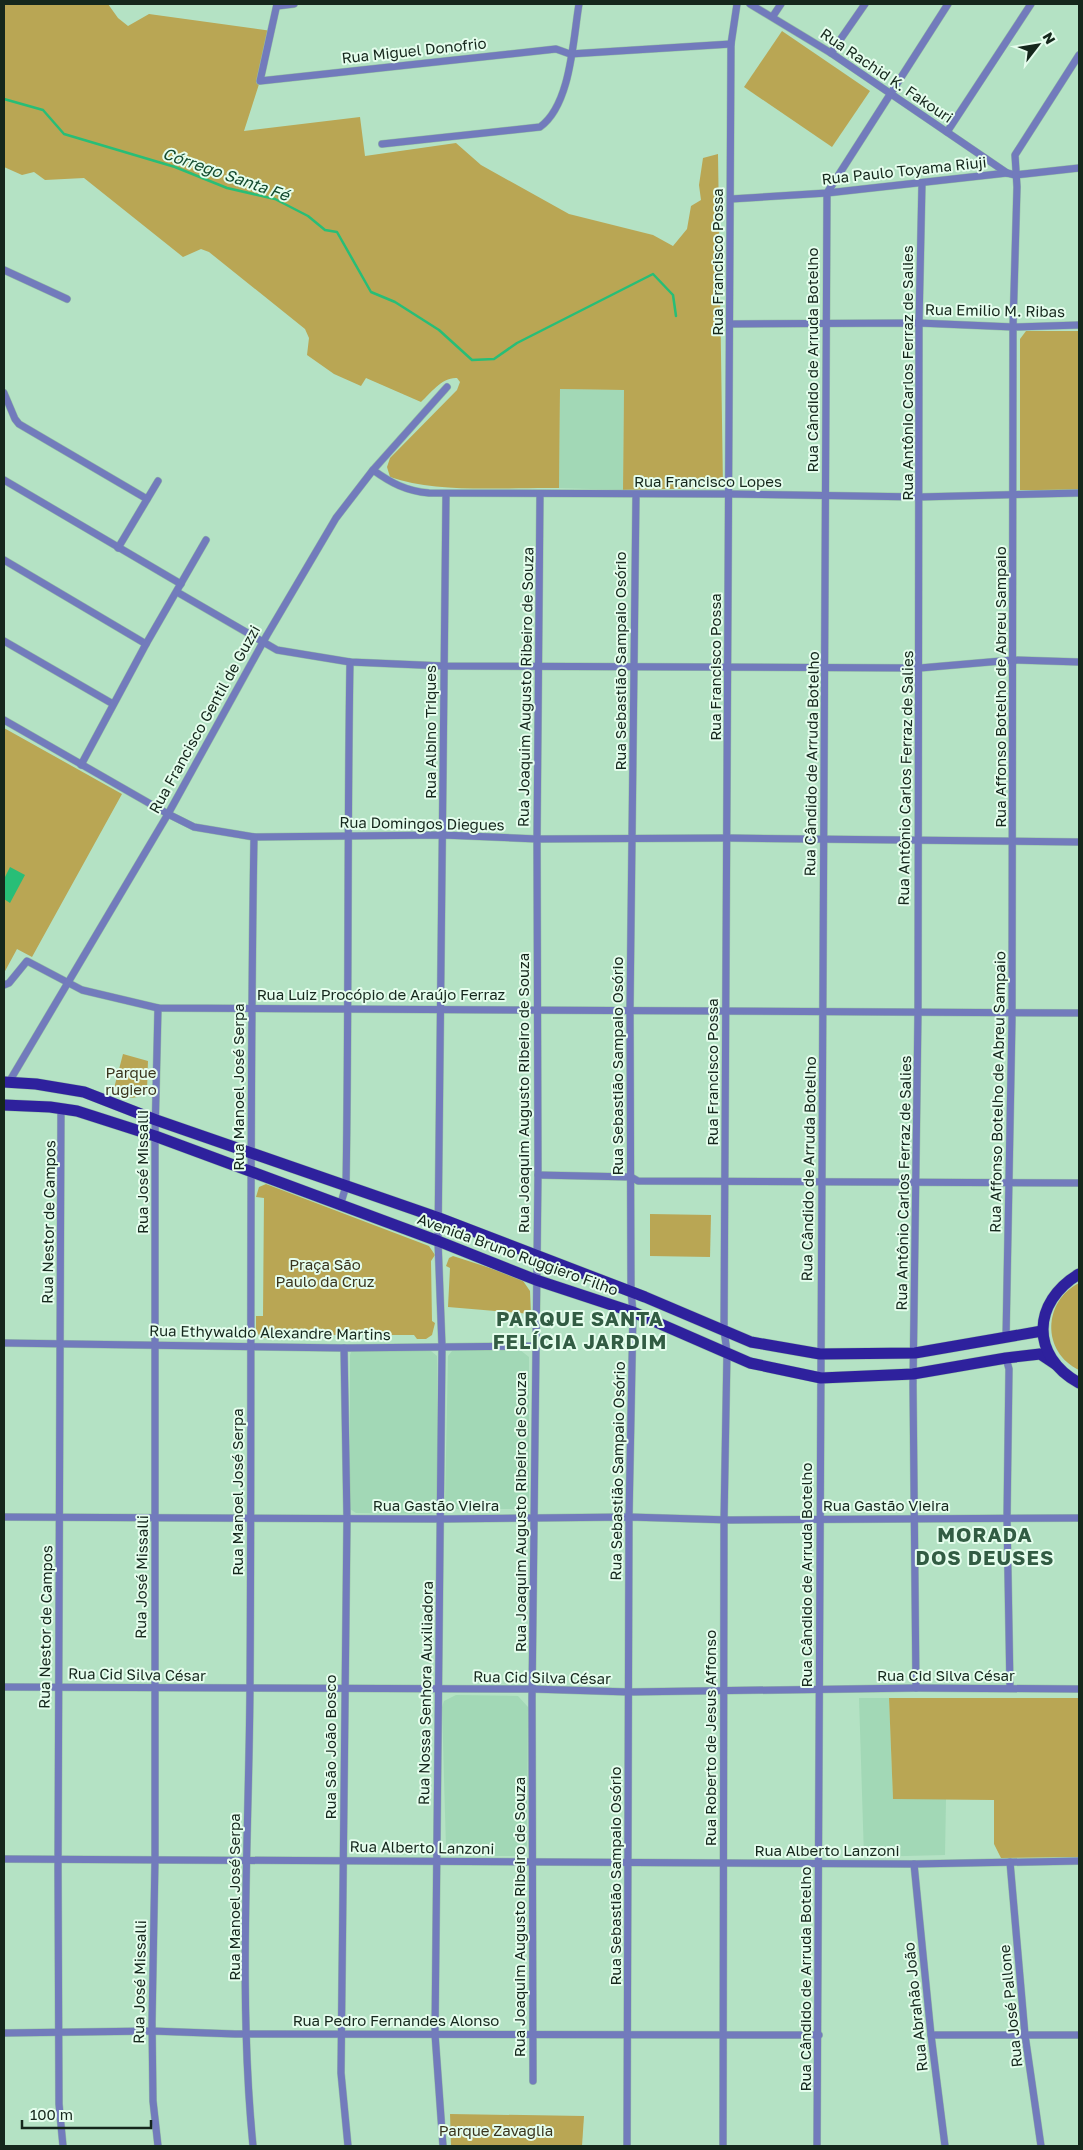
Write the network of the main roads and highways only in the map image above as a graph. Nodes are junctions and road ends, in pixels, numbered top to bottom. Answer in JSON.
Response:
{"nodes":[{"id":1,"x":7,"y":1082,"type":"edge"},
{"id":2,"x":4,"y":1105,"type":"edge"},
{"id":3,"x":1079,"y":1274,"type":"edge"},
{"id":4,"x":1042,"y":1330,"type":"junction"},
{"id":5,"x":1055,"y":1364,"type":"junction"},
{"id":6,"x":1079,"y":1383,"type":"edge"}],
"edges":[{"from":1,"to":4,"type":"main road","name":"Avenida Bruno Ruggiero Filho"},
{"from":2,"to":5,"type":"main road","name":"Avenida Bruno Ruggiero Filho"},
{"from":3,"to":4,"type":"main road"},
{"from":4,"to":5,"type":"main road"},
{"from":5,"to":6,"type":"main road"}]}
